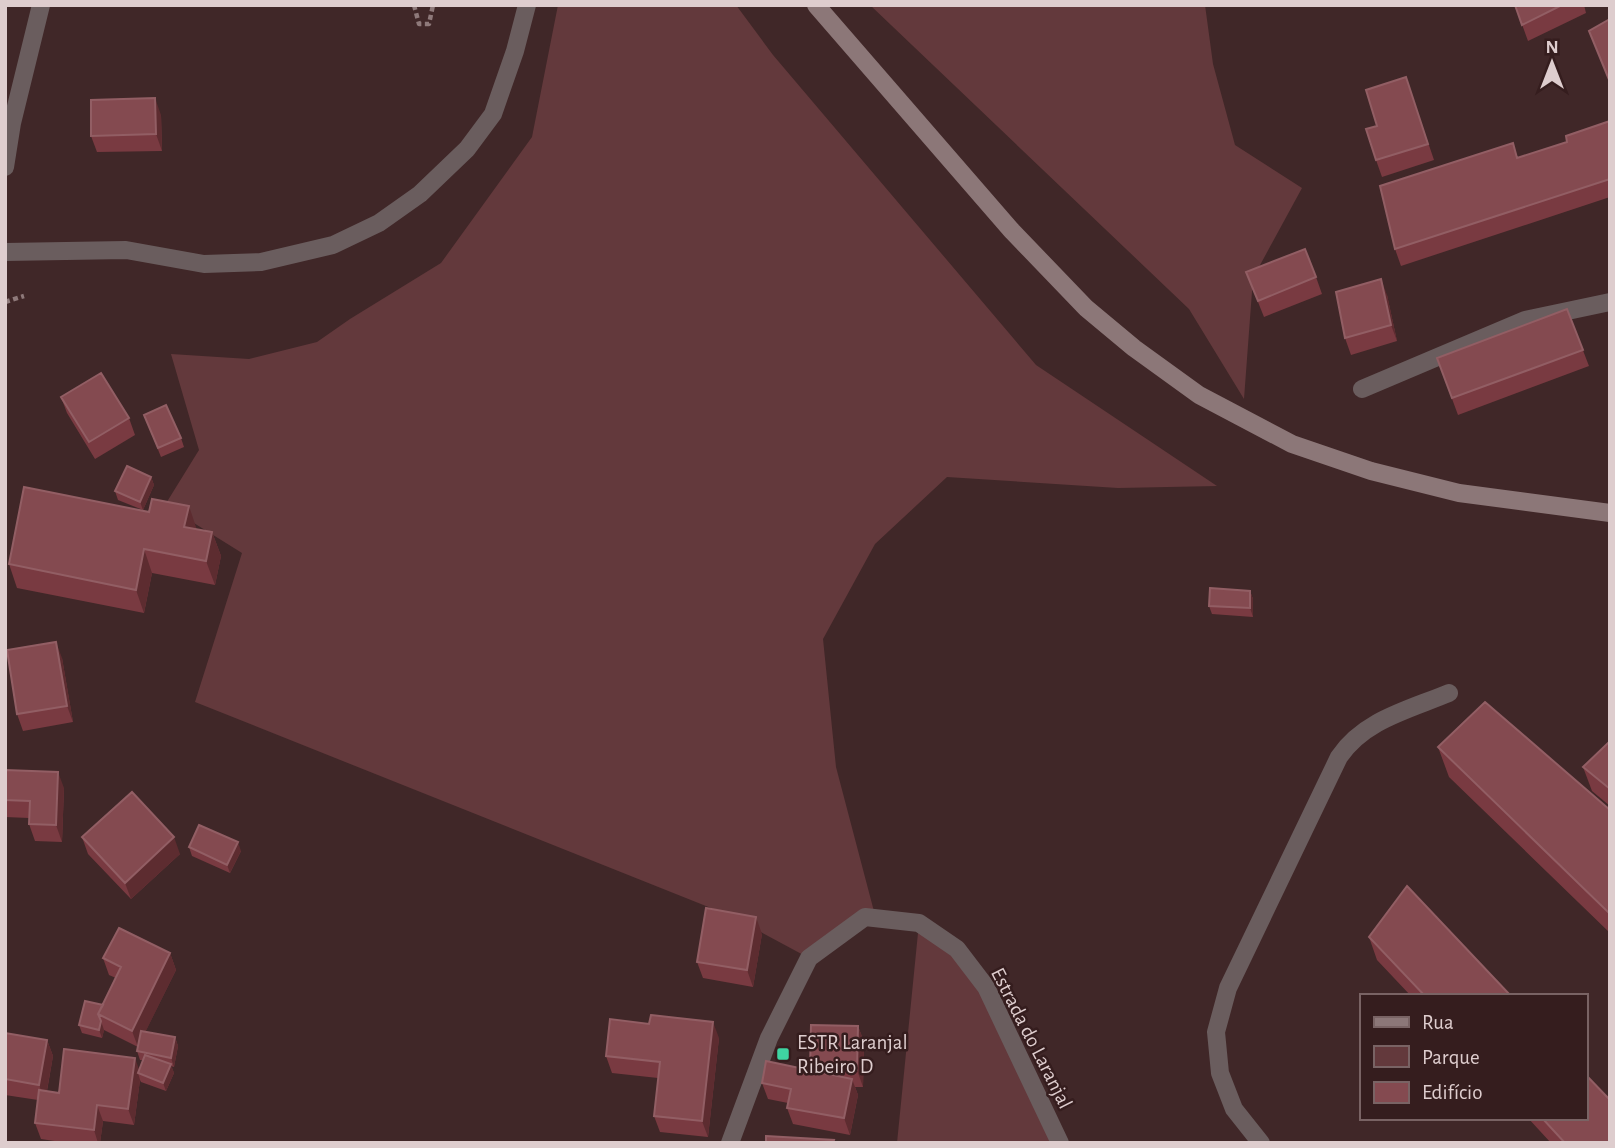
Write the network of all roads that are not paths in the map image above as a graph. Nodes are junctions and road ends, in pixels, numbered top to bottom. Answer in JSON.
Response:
{"nodes":[{"id":1,"x":41,"y":5,"type":"edge"},
{"id":2,"x":527,"y":5,"type":"edge"},
{"id":3,"x":816,"y":5,"type":"edge"},
{"id":4,"x":5,"y":167,"type":"edge"},
{"id":5,"x":5,"y":251,"type":"edge"},
{"id":6,"x":1610,"y":302,"type":"edge"},
{"id":7,"x":1362,"y":389,"type":"dead end"},
{"id":8,"x":1610,"y":513,"type":"edge"},
{"id":9,"x":1448,"y":693,"type":"dead end"},
{"id":10,"x":730,"y":1143,"type":"edge"},
{"id":11,"x":1060,"y":1143,"type":"edge"},
{"id":12,"x":1261,"y":1143,"type":"edge"}],
"edges":[{"from":1,"to":4,"type":"street"},
{"from":2,"to":5,"type":"street"},
{"from":3,"to":8,"type":"main road"},
{"from":6,"to":7,"type":"street"},
{"from":9,"to":12,"type":"street"},
{"from":10,"to":11,"type":"street","name":"Estrada do Laranjal"}]}
